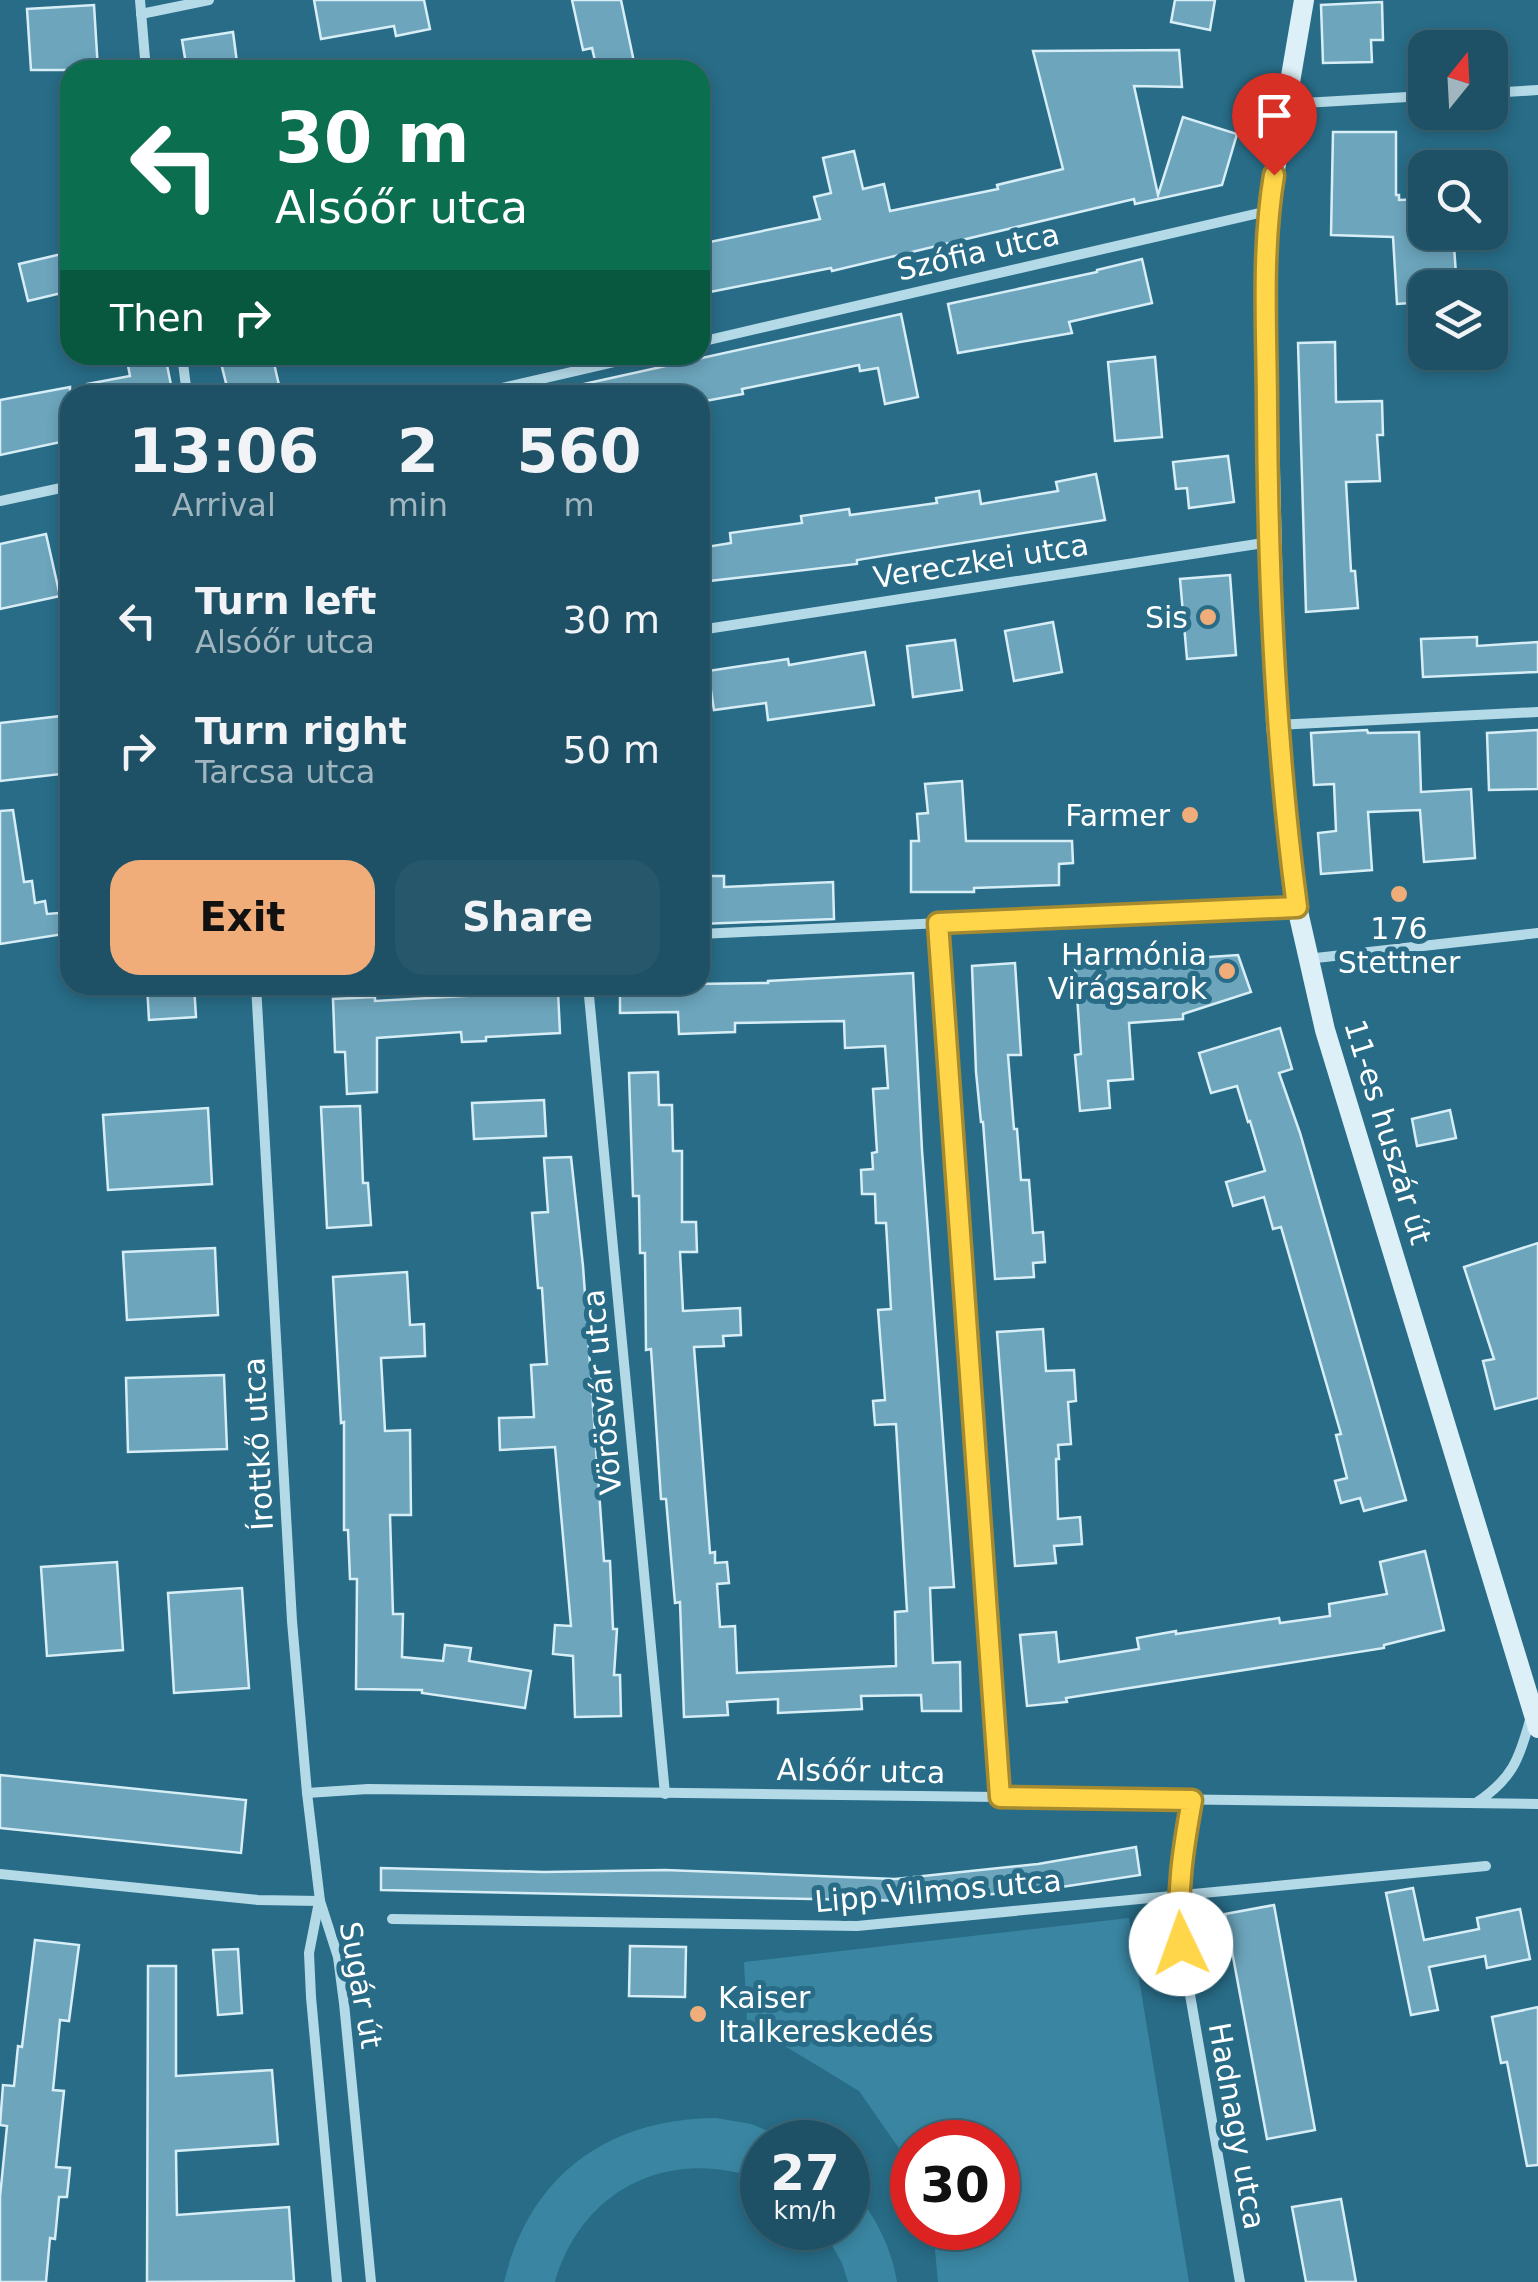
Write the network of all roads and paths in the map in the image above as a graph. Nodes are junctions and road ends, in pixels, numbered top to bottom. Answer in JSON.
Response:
{"nodes":[{"id":1,"x":140,"y":0,"type":"edge"},
{"id":2,"x":209,"y":0,"type":"edge"},
{"id":3,"x":1304,"y":0,"type":"edge"},
{"id":4,"x":141,"y":14,"type":"junction"},
{"id":5,"x":145,"y":60,"type":"edge"},
{"id":6,"x":1538,"y":90,"type":"edge"},
{"id":7,"x":1508,"y":92,"type":"edge"},
{"id":8,"x":1408,"y":97,"type":"edge"},
{"id":9,"x":1286,"y":104,"type":"junction"},
{"id":10,"x":1268,"y":211,"type":"junction"},
{"id":11,"x":710,"y":340,"type":"edge"},
{"id":12,"x":602,"y":365,"type":"edge"},
{"id":13,"x":515,"y":385,"type":"edge"},
{"id":14,"x":60,"y":488,"type":"edge"},
{"id":15,"x":0,"y":501,"type":"edge"},
{"id":16,"x":1270,"y":542,"type":"junction"},
{"id":17,"x":710,"y":628,"type":"edge"},
{"id":18,"x":1538,"y":712,"type":"edge"},
{"id":19,"x":1276,"y":725,"type":"junction"},
{"id":20,"x":1297,"y":907,"type":"junction"},
{"id":21,"x":938,"y":923,"type":"junction"},
{"id":22,"x":1538,"y":933,"type":"edge"},
{"id":23,"x":710,"y":934,"type":"edge"},
{"id":24,"x":1307,"y":958,"type":"junction"},
{"id":25,"x":257,"y":995,"type":"edge"},
{"id":26,"x":589,"y":995,"type":"edge"},
{"id":27,"x":1536,"y":1718,"type":"edge"},
{"id":28,"x":307,"y":1793,"type":"junction"},
{"id":29,"x":664,"y":1794,"type":"junction"},
{"id":30,"x":1000,"y":1797,"type":"junction"},
{"id":31,"x":1192,"y":1800,"type":"junction"},
{"id":32,"x":1475,"y":1803,"type":"junction"},
{"id":33,"x":1538,"y":1804,"type":"edge"},
{"id":34,"x":1486,"y":1866,"type":"dead end"},
{"id":35,"x":0,"y":1874,"type":"edge"},
{"id":36,"x":1178,"y":1894,"type":"junction"},
{"id":37,"x":320,"y":1900,"type":"junction"},
{"id":38,"x":392,"y":1919,"type":"dead end"},
{"id":39,"x":336,"y":2282,"type":"edge"},
{"id":40,"x":371,"y":2282,"type":"edge"},
{"id":41,"x":1240,"y":2282,"type":"edge"}],
"edges":[{"from":1,"to":4,"type":"street"},
{"from":2,"to":4,"type":"street"},
{"from":3,"to":9,"type":"main road","name":"11-es huszár út"},
{"from":4,"to":5,"type":"street"},
{"from":6,"to":7,"type":"street"},
{"from":8,"to":9,"type":"street"},
{"from":9,"to":10,"type":"main road","name":"11-es huszár út"},
{"from":10,"to":11,"type":"street","name":"Szófia utca"},
{"from":10,"to":16,"type":"main road","name":"11-es huszár út"},
{"from":12,"to":13,"type":"street"},
{"from":14,"to":15,"type":"street"},
{"from":16,"to":17,"type":"street","name":"Vereczkei utca"},
{"from":16,"to":19,"type":"main road","name":"11-es huszár út"},
{"from":18,"to":19,"type":"street"},
{"from":19,"to":20,"type":"main road","name":"11-es huszár út"},
{"from":20,"to":21,"type":"street"},
{"from":20,"to":24,"type":"main road","name":"11-es huszár út"},
{"from":21,"to":23,"type":"street"},
{"from":21,"to":30,"type":"street"},
{"from":22,"to":24,"type":"street"},
{"from":24,"to":27,"type":"main road","name":"11-es huszár út"},
{"from":25,"to":28,"type":"street","name":"Írottkő utca"},
{"from":26,"to":29,"type":"street","name":"Vörösvár utca"},
{"from":27,"to":32,"type":"street"},
{"from":28,"to":29,"type":"street","name":"Alsóőr utca"},
{"from":28,"to":37,"type":"street","name":"Írottkő utca"},
{"from":29,"to":30,"type":"street","name":"Alsóőr utca"},
{"from":30,"to":31,"type":"street","name":"Alsóőr utca"},
{"from":31,"to":32,"type":"street","name":"Alsóőr utca"},
{"from":31,"to":36,"type":"street","name":"Hadnagy utca"},
{"from":32,"to":33,"type":"street","name":"Alsóőr utca"},
{"from":34,"to":36,"type":"street","name":"Lipp Vilmos utca"},
{"from":35,"to":37,"type":"street"},
{"from":36,"to":38,"type":"street","name":"Lipp Vilmos utca"},
{"from":36,"to":41,"type":"street","name":"Hadnagy utca"},
{"from":37,"to":39,"type":"street","name":"Sugár út"},
{"from":37,"to":40,"type":"street","name":"Sugár út"}]}
